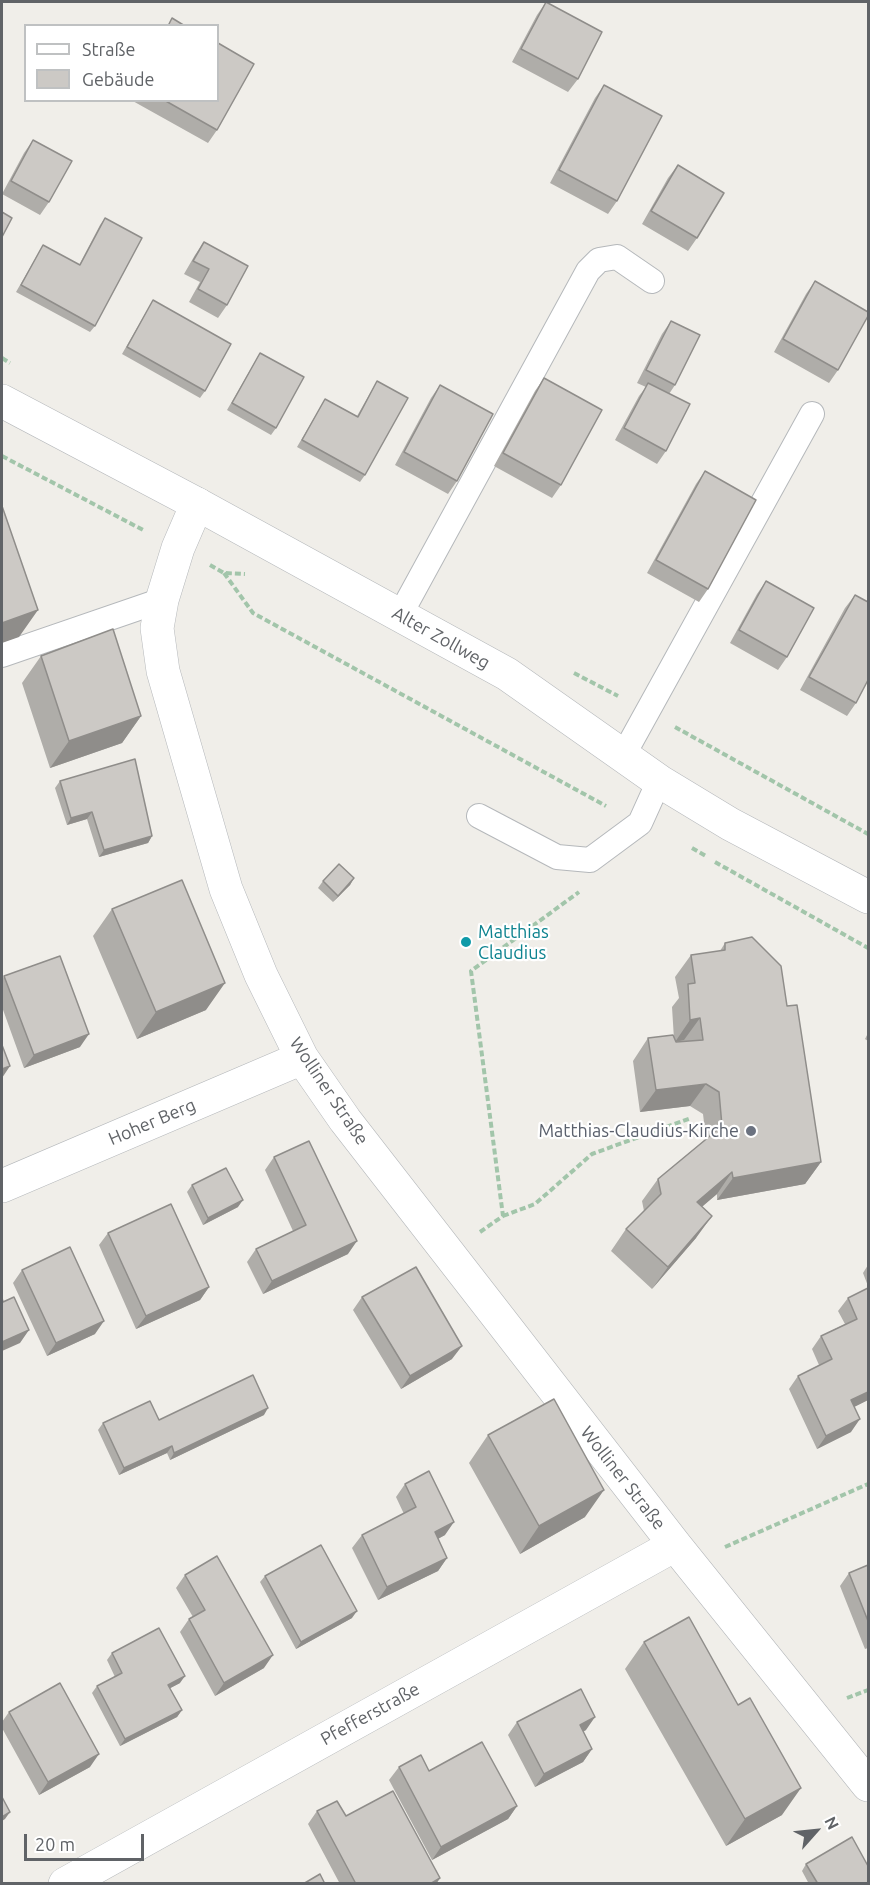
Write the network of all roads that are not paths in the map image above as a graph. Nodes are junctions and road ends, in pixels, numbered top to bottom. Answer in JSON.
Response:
{"nodes":[{"id":1,"x":652,"y":281,"type":"dead end"},
{"id":2,"x":2,"y":401,"type":"edge"},
{"id":3,"x":812,"y":414,"type":"dead end"},
{"id":4,"x":197,"y":504,"type":"junction"},
{"id":5,"x":162,"y":600,"type":"junction"},
{"id":6,"x":400,"y":615,"type":"junction"},
{"id":7,"x":2,"y":655,"type":"edge"},
{"id":8,"x":624,"y":754,"type":"junction"},
{"id":9,"x":659,"y":781,"type":"junction"},
{"id":10,"x":479,"y":816,"type":"dead end"},
{"id":11,"x":868,"y":897,"type":"edge"},
{"id":12,"x":302,"y":1058,"type":"junction"},
{"id":13,"x":2,"y":1186,"type":"edge"},
{"id":14,"x":682,"y":1554,"type":"junction"},
{"id":15,"x":868,"y":1785,"type":"edge"},
{"id":16,"x":65,"y":1884,"type":"edge"}],
"edges":[{"from":1,"to":6,"type":"lane"},
{"from":2,"to":4,"type":"street","name":"Alter Zollweg"},
{"from":3,"to":8,"type":"lane"},
{"from":4,"to":5,"type":"street","name":"Wolliner Straße"},
{"from":4,"to":6,"type":"street","name":"Alter Zollweg"},
{"from":5,"to":7,"type":"lane"},
{"from":5,"to":12,"type":"street","name":"Wolliner Straße"},
{"from":6,"to":8,"type":"street","name":"Alter Zollweg"},
{"from":8,"to":9,"type":"street","name":"Alter Zollweg"},
{"from":9,"to":10,"type":"lane"},
{"from":9,"to":11,"type":"street","name":"Alter Zollweg"},
{"from":12,"to":13,"type":"street","name":"Hoher Berg"},
{"from":12,"to":14,"type":"street","name":"Wolliner Straße"},
{"from":14,"to":15,"type":"street","name":"Wolliner Straße"},
{"from":14,"to":16,"type":"street","name":"Pfefferstraße"}]}
